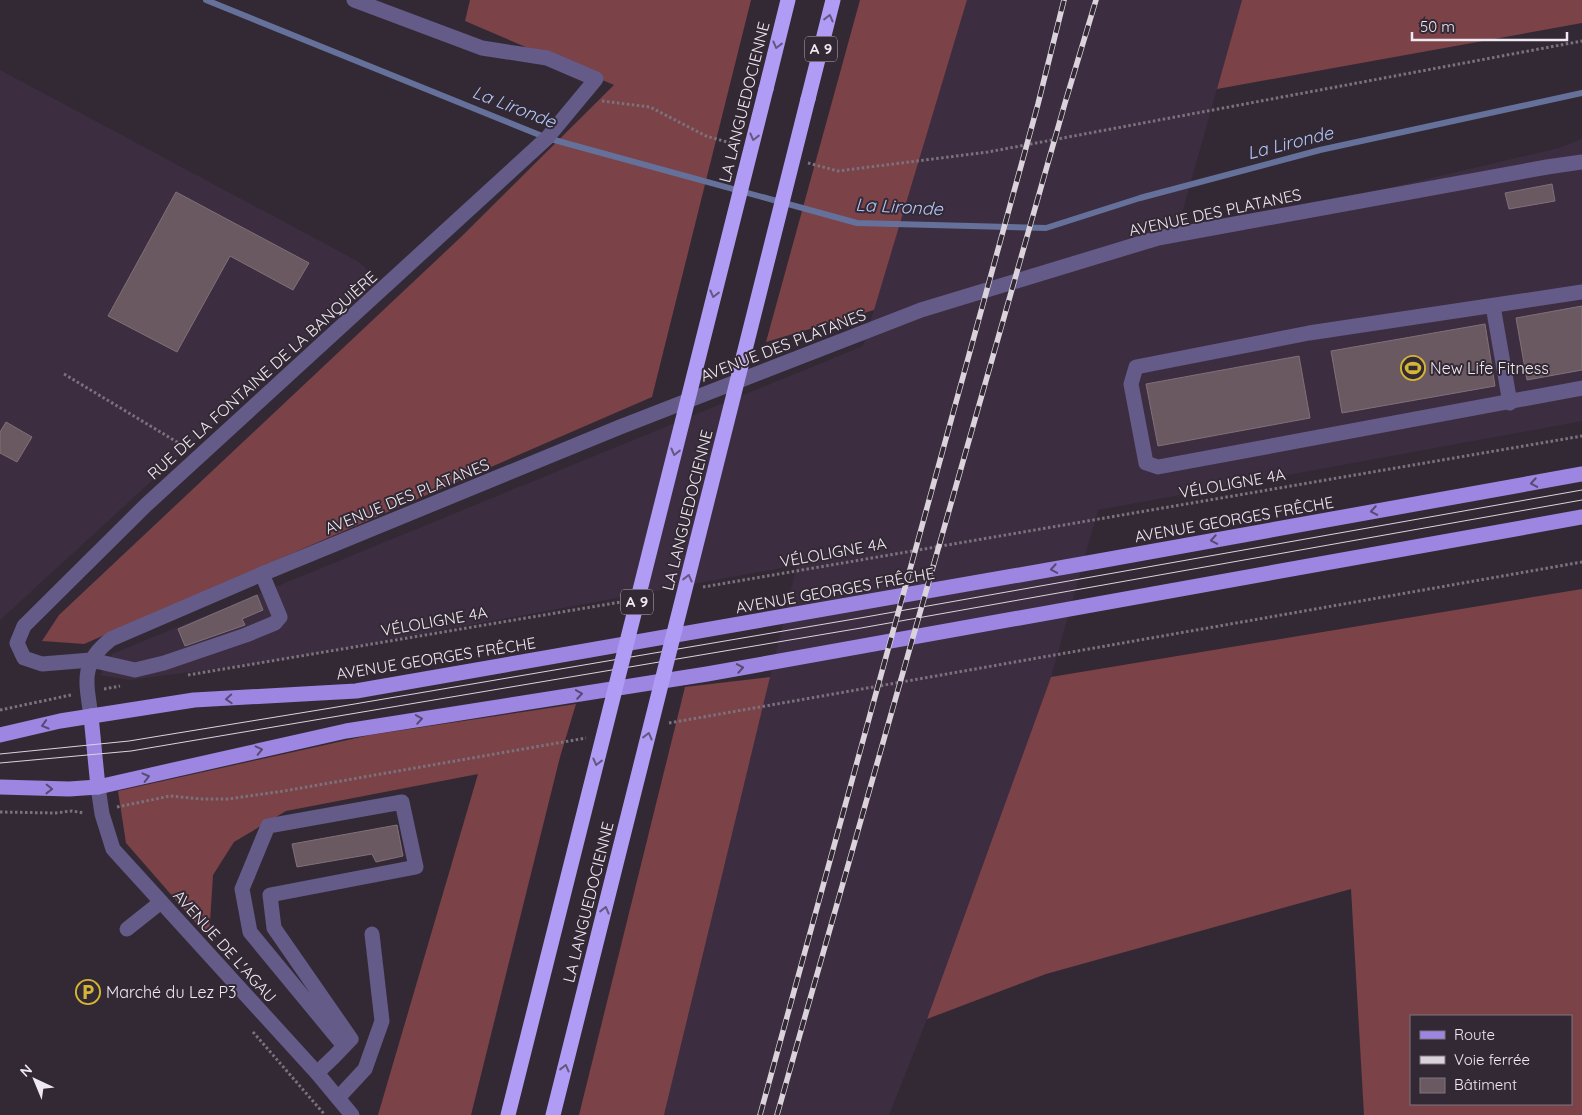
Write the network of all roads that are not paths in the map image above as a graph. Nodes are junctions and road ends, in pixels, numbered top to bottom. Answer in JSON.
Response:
{"nodes":[{"id":1,"x":354,"y":0,"type":"edge"},
{"id":2,"x":788,"y":0,"type":"edge"},
{"id":3,"x":833,"y":0,"type":"edge"},
{"id":4,"x":1582,"y":162,"type":"edge"},
{"id":5,"x":1582,"y":292,"type":"edge"},
{"id":6,"x":1494,"y":306,"type":"junction"},
{"id":7,"x":1582,"y":388,"type":"edge"},
{"id":8,"x":1510,"y":403,"type":"junction"},
{"id":9,"x":1582,"y":474,"type":"edge"},
{"id":10,"x":1582,"y":517,"type":"edge"},
{"id":11,"x":262,"y":574,"type":"junction"},
{"id":12,"x":91,"y":660,"type":"junction"},
{"id":13,"x":91,"y":716,"type":"junction"},
{"id":14,"x":0,"y":735,"type":"edge"},
{"id":15,"x":98,"y":787,"type":"junction"},
{"id":16,"x":0,"y":788,"type":"edge"},
{"id":17,"x":161,"y":902,"type":"junction"},
{"id":18,"x":127,"y":929,"type":"dead end"},
{"id":19,"x":372,"y":934,"type":"dead end"},
{"id":20,"x":344,"y":1046,"type":"junction"},
{"id":21,"x":317,"y":1073,"type":"junction"},
{"id":22,"x":338,"y":1098,"type":"junction"},
{"id":23,"x":352,"y":1115,"type":"edge"},
{"id":24,"x":508,"y":1115,"type":"edge"},
{"id":25,"x":553,"y":1115,"type":"edge"}],
"edges":[{"from":1,"to":12,"type":"street","name":"RUE DE LA FONTAINE DE LA BANQUIÈRE"},
{"from":2,"to":24,"type":"highway","name":"LA LANGUEDOCIENNE","number":"A 9","one_way":true,"bridge":true},
{"from":25,"to":3,"type":"highway","name":"LA LANGUEDOCIENNE","number":"A 9","one_way":true,"bridge":true},
{"from":4,"to":11,"type":"street","name":"AVENUE DES PLATANES"},
{"from":5,"to":6,"type":"street"},
{"from":6,"to":8,"type":"street"},
{"from":6,"to":8,"type":"street"},
{"from":7,"to":8,"type":"street"},
{"from":9,"to":13,"type":"main road","name":"AVENUE GEORGES FRÊCHE","one_way":true},
{"from":15,"to":10,"type":"main road","one_way":true},
{"from":11,"to":12,"type":"street","name":"AVENUE DES PLATANES"},
{"from":11,"to":12,"type":"street","name":"RUE DE LA FONTAINE DE LA BANQUIÈRE"},
{"from":12,"to":13,"type":"street"},
{"from":13,"to":14,"type":"main road","name":"AVENUE GEORGES FRÊCHE","one_way":true},
{"from":13,"to":15,"type":"main road"},
{"from":16,"to":15,"type":"main road","one_way":true},
{"from":15,"to":17,"type":"street","name":"AVENUE DE L'AGAU"},
{"from":17,"to":18,"type":"street"},
{"from":17,"to":21,"type":"street","name":"AVENUE DE L'AGAU"},
{"from":19,"to":22,"type":"street"},
{"from":20,"to":20,"type":"street"},
{"from":20,"to":21,"type":"street"},
{"from":21,"to":22,"type":"street","name":"AVENUE DE L'AGAU"},
{"from":22,"to":23,"type":"street","name":"AVENUE DE L'AGAU"}]}
